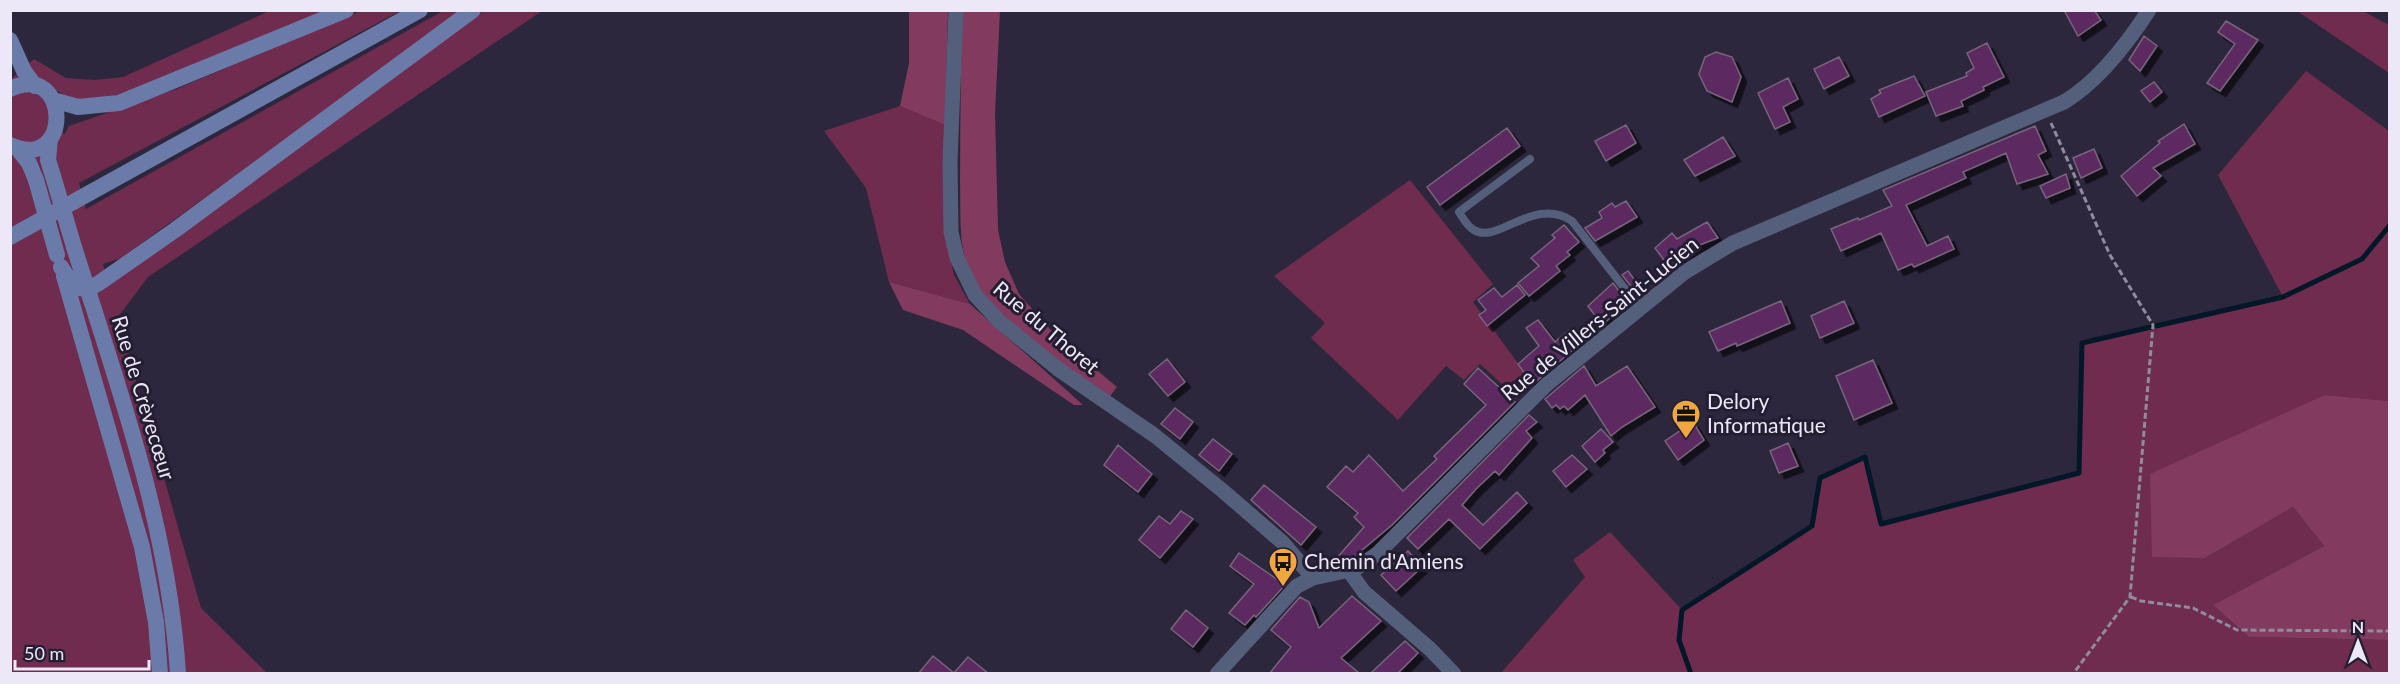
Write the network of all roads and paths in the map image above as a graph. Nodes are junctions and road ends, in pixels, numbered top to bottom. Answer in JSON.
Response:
{"nodes":[{"id":1,"x":346,"y":10,"type":"edge"},
{"id":2,"x":420,"y":10,"type":"edge"},
{"id":3,"x":473,"y":10,"type":"edge"},
{"id":4,"x":956,"y":10,"type":"edge"},
{"id":5,"x":2149,"y":10,"type":"edge"},
{"id":6,"x":10,"y":40,"type":"edge"},
{"id":7,"x":35,"y":86,"type":"junction"},
{"id":8,"x":10,"y":89,"type":"edge"},
{"id":9,"x":53,"y":100,"type":"junction"},
{"id":10,"x":2046,"y":110,"type":"junction"},
{"id":11,"x":50,"y":139,"type":"junction"},
{"id":12,"x":14,"y":147,"type":"edge"},
{"id":13,"x":1530,"y":159,"type":"dead end"},
{"id":14,"x":44,"y":178,"type":"junction"},
{"id":15,"x":10,"y":237,"type":"edge"},
{"id":16,"x":59,"y":261,"type":"junction"},
{"id":17,"x":87,"y":289,"type":"junction"},
{"id":18,"x":1640,"y":308,"type":"junction"},
{"id":19,"x":1349,"y":572,"type":"junction"},
{"id":20,"x":1312,"y":578,"type":"junction"},
{"id":21,"x":2130,"y":597,"type":"junction"},
{"id":22,"x":2390,"y":631,"type":"edge"},
{"id":23,"x":160,"y":674,"type":"edge"},
{"id":24,"x":177,"y":674,"type":"edge"},
{"id":25,"x":1217,"y":674,"type":"edge"},
{"id":26,"x":1454,"y":674,"type":"edge"},
{"id":27,"x":2073,"y":674,"type":"edge"}],
"edges":[{"from":1,"to":9,"type":"main road"},
{"from":2,"to":15,"type":"main road"},
{"from":3,"to":17,"type":"main road"},
{"from":4,"to":20,"type":"street","name":"Rue du Thoret"},
{"from":5,"to":10,"type":"street","name":"Rue de Villers-Saint-Lucien"},
{"from":6,"to":7,"type":"main road"},
{"from":7,"to":8,"type":"main road"},
{"from":7,"to":9,"type":"main road"},
{"from":9,"to":11,"type":"main road","name":"Rue de Crèvecœur"},
{"from":10,"to":18,"type":"street","name":"Rue de Villers-Saint-Lucien"},
{"from":10,"to":21,"type":"path"},
{"from":11,"to":12,"type":"main road"},
{"from":11,"to":14,"type":"main road","name":"Rue de Crèvecœur"},
{"from":12,"to":14,"type":"main road","name":"Rue de Crèvecœur"},
{"from":13,"to":18,"type":"lane"},
{"from":14,"to":16,"type":"main road","name":"Rue de Crèvecœur","bridge":true},
{"from":14,"to":17,"type":"main road","name":"Rue de Crèvecœur","bridge":true},
{"from":16,"to":17,"type":"main road"},
{"from":16,"to":23,"type":"main road","name":"Rue de Crèvecœur"},
{"from":17,"to":24,"type":"main road","name":"Rue de Crèvecœur"},
{"from":18,"to":19,"type":"street","name":"Rue de Villers-Saint-Lucien"},
{"from":19,"to":20,"type":"street","name":"Rue de Villers-Saint-Lucien"},
{"from":19,"to":26,"type":"street"},
{"from":20,"to":25,"type":"street","name":"Rue de Villers-Saint-Lucien"},
{"from":21,"to":22,"type":"path"},
{"from":21,"to":27,"type":"path"}]}
